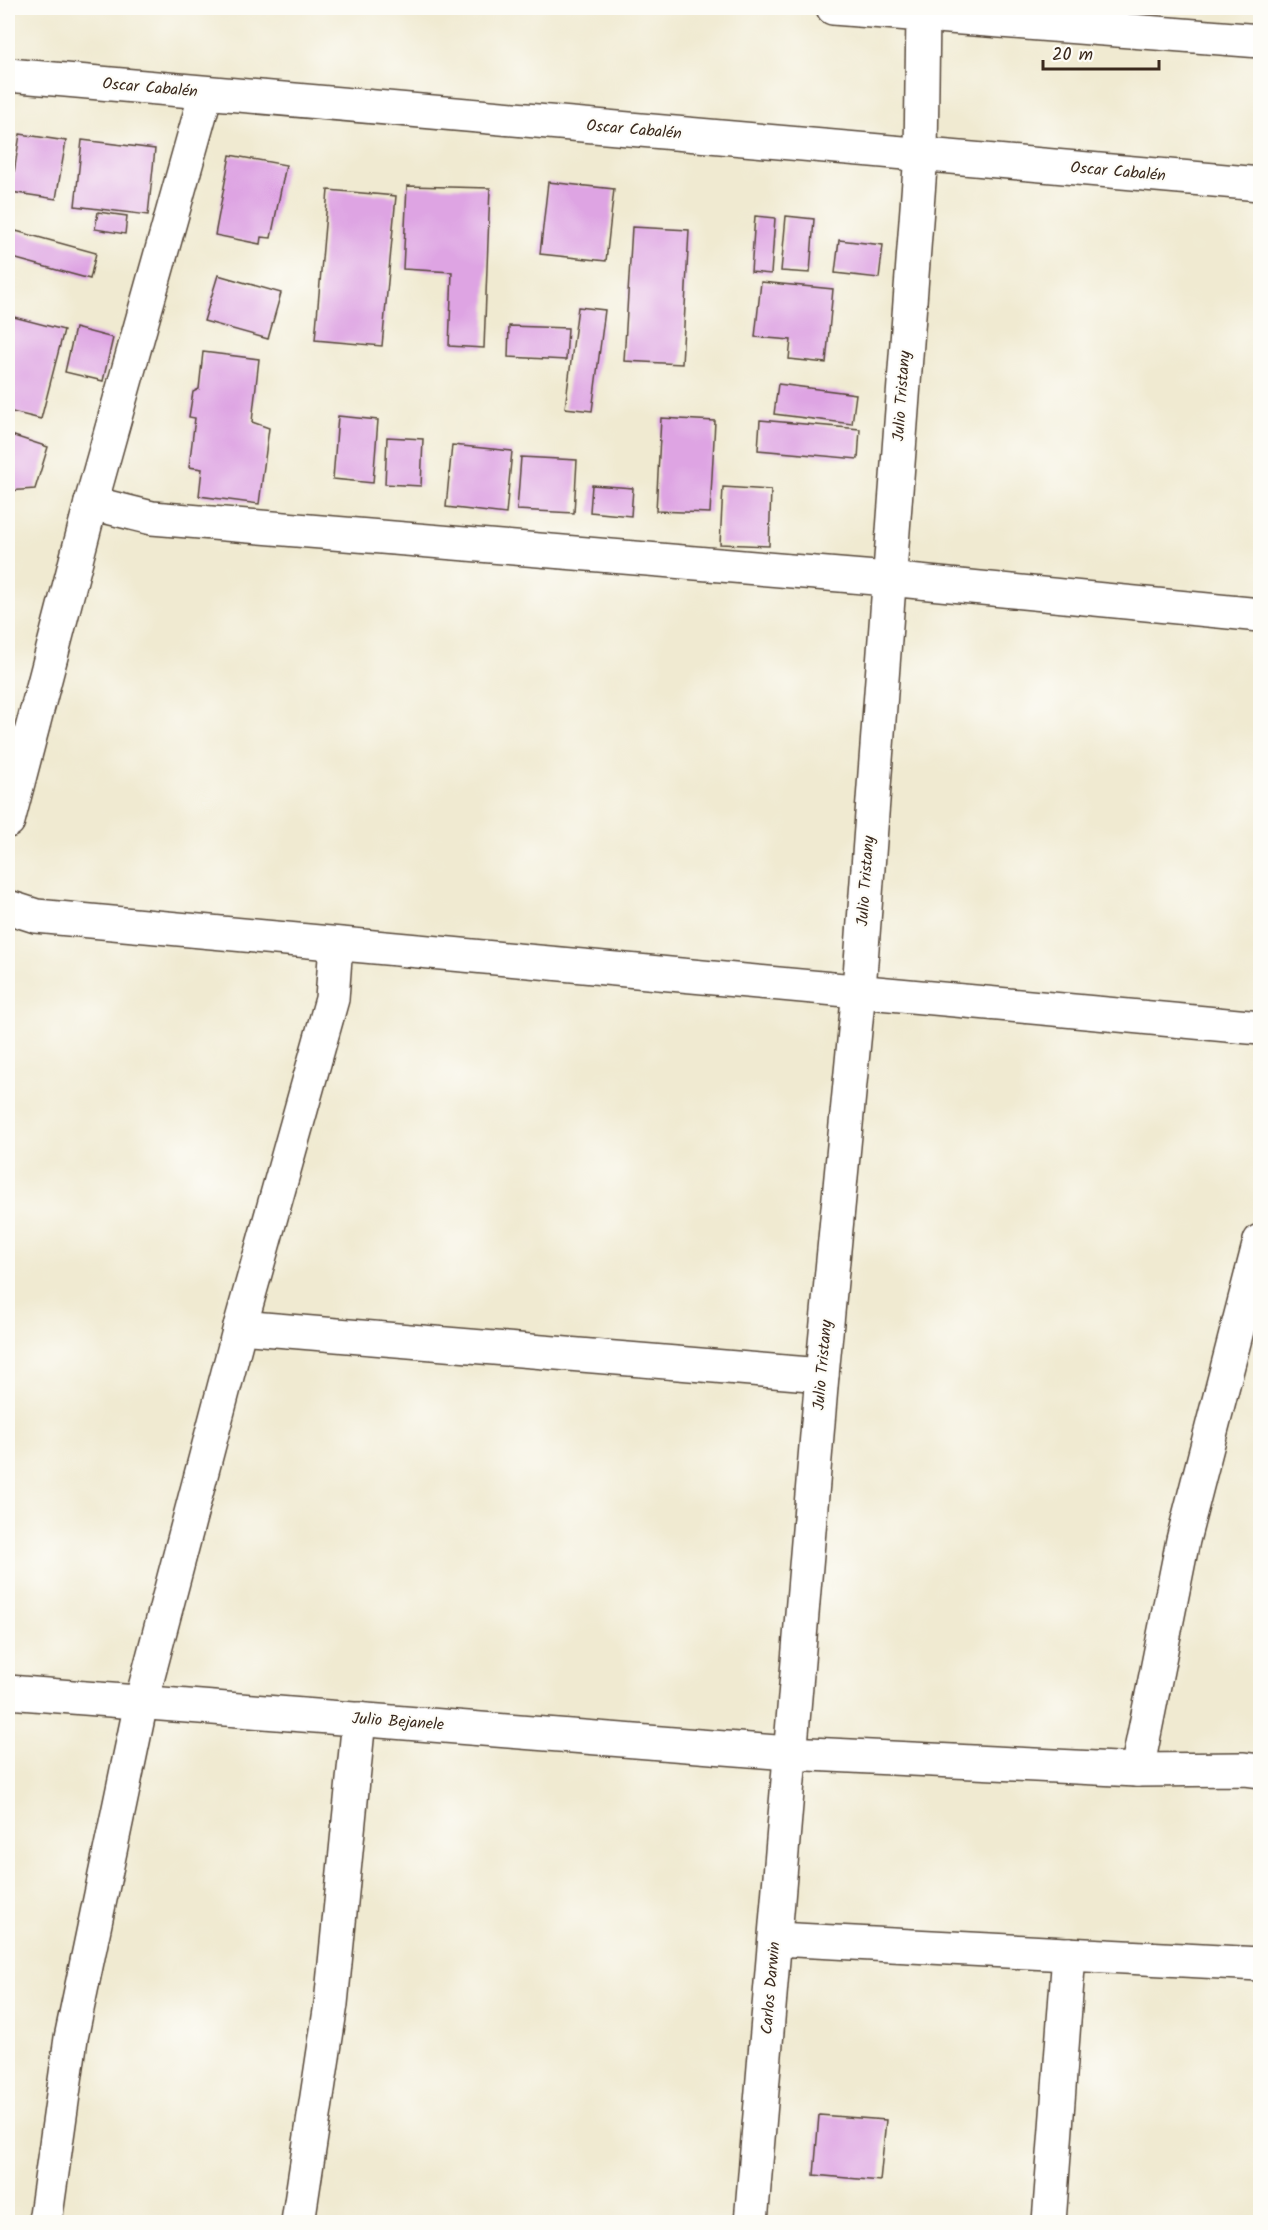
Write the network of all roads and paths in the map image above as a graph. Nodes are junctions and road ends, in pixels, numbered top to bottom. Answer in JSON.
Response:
{"nodes":[{"id":1,"x":833,"y":8,"type":"edge"},
{"id":2,"x":923,"y":11,"type":"edge"},
{"id":3,"x":1260,"y":41,"type":"edge"},
{"id":4,"x":8,"y":75,"type":"edge"},
{"id":5,"x":206,"y":93,"type":"junction"},
{"id":6,"x":921,"y":154,"type":"junction"},
{"id":7,"x":1260,"y":184,"type":"edge"},
{"id":8,"x":91,"y":503,"type":"junction"},
{"id":9,"x":888,"y":579,"type":"junction"},
{"id":10,"x":1260,"y":615,"type":"edge"},
{"id":11,"x":8,"y":821,"type":"edge"},
{"id":12,"x":8,"y":907,"type":"edge"},
{"id":13,"x":336,"y":944,"type":"junction"},
{"id":14,"x":859,"y":989,"type":"junction"},
{"id":15,"x":1260,"y":1028,"type":"edge"},
{"id":16,"x":1260,"y":1240,"type":"edge"},
{"id":17,"x":240,"y":1327,"type":"junction"},
{"id":18,"x":822,"y":1375,"type":"junction"},
{"id":19,"x":8,"y":1692,"type":"edge"},
{"id":20,"x":141,"y":1703,"type":"junction"},
{"id":21,"x":359,"y":1719,"type":"junction"},
{"id":22,"x":789,"y":1753,"type":"junction"},
{"id":23,"x":1137,"y":1770,"type":"junction"},
{"id":24,"x":1260,"y":1771,"type":"edge"},
{"id":25,"x":776,"y":1939,"type":"junction"},
{"id":26,"x":1069,"y":1954,"type":"junction"},
{"id":27,"x":1260,"y":1964,"type":"edge"},
{"id":28,"x":45,"y":2223,"type":"edge"},
{"id":29,"x":298,"y":2223,"type":"edge"},
{"id":30,"x":751,"y":2223,"type":"edge"},
{"id":31,"x":1049,"y":2223,"type":"edge"}],
"edges":[{"from":1,"to":2,"type":"street"},
{"from":2,"to":3,"type":"street"},
{"from":2,"to":6,"type":"street","name":"Julio Tristany"},
{"from":4,"to":5,"type":"street","name":"Oscar Cabalén"},
{"from":5,"to":6,"type":"street","name":"Oscar Cabalén"},
{"from":5,"to":8,"type":"street"},
{"from":6,"to":7,"type":"street","name":"Oscar Cabalén"},
{"from":6,"to":9,"type":"street","name":"Julio Tristany"},
{"from":8,"to":9,"type":"street"},
{"from":8,"to":11,"type":"street"},
{"from":9,"to":10,"type":"street"},
{"from":9,"to":14,"type":"street","name":"Julio Tristany"},
{"from":12,"to":13,"type":"street"},
{"from":13,"to":14,"type":"street"},
{"from":13,"to":17,"type":"street"},
{"from":14,"to":15,"type":"street"},
{"from":14,"to":18,"type":"street","name":"Julio Tristany"},
{"from":16,"to":23,"type":"street"},
{"from":17,"to":18,"type":"street"},
{"from":17,"to":20,"type":"street"},
{"from":18,"to":22,"type":"street","name":"Julio Tristany"},
{"from":19,"to":20,"type":"street","name":"Julio Bejanele"},
{"from":20,"to":21,"type":"street","name":"Julio Bejanele"},
{"from":20,"to":28,"type":"street"},
{"from":21,"to":22,"type":"street","name":"Julio Bejanele"},
{"from":21,"to":29,"type":"street"},
{"from":22,"to":23,"type":"street","name":"Julio Bejanele"},
{"from":22,"to":25,"type":"street","name":"Carlos Darwin"},
{"from":23,"to":24,"type":"street","name":"Julio Bejanele"},
{"from":25,"to":26,"type":"street"},
{"from":25,"to":30,"type":"street","name":"Carlos Darwin"},
{"from":26,"to":27,"type":"street"},
{"from":26,"to":31,"type":"street"}]}
